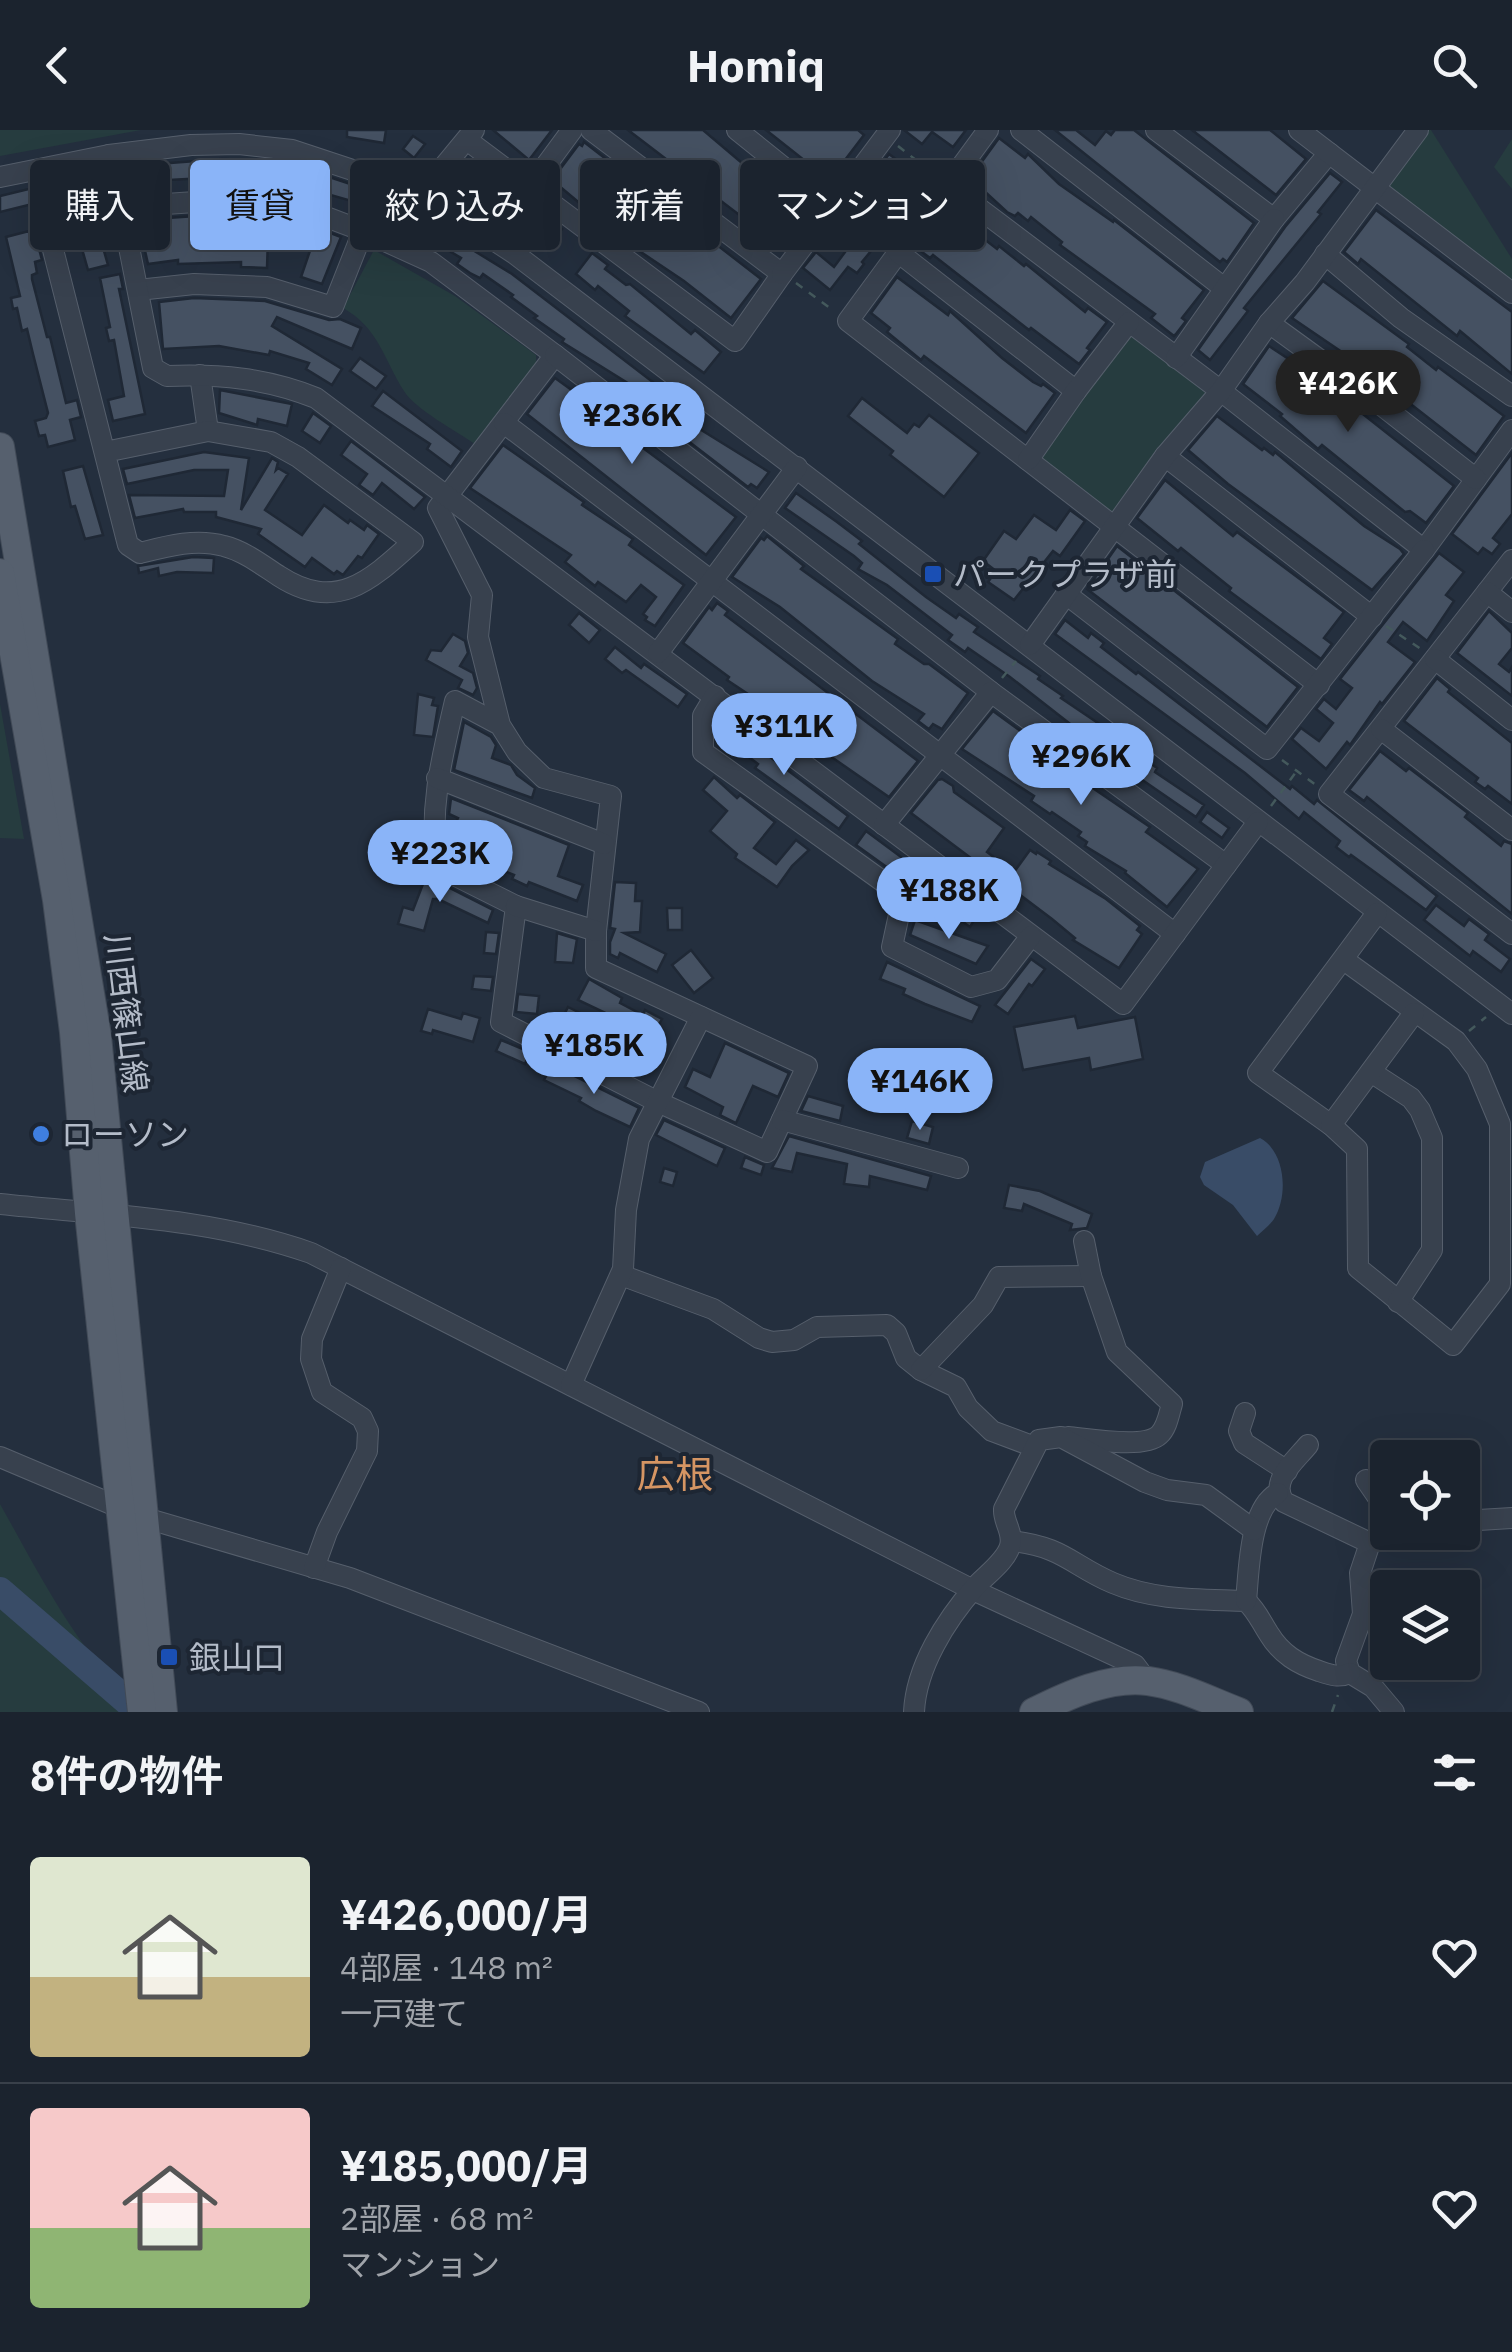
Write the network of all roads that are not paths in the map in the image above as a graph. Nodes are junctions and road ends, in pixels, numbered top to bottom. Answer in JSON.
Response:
{"nodes":[{"id":1,"x":572,"y":130,"type":"edge"},
{"id":2,"x":590,"y":130,"type":"edge"},
{"id":3,"x":738,"y":130,"type":"edge"},
{"id":4,"x":988,"y":130,"type":"edge"},
{"id":5,"x":1021,"y":130,"type":"edge"},
{"id":6,"x":1156,"y":130,"type":"edge"},
{"id":7,"x":1299,"y":130,"type":"edge"},
{"id":8,"x":1418,"y":130,"type":"edge"},
{"id":9,"x":884,"y":132,"type":"edge"},
{"id":10,"x":470,"y":135,"type":"edge"},
{"id":11,"x":1329,"y":153,"type":"junction"},
{"id":12,"x":109,"y":155,"type":"junction"},
{"id":13,"x":110,"y":160,"type":"edge"},
{"id":14,"x":449,"y":160,"type":"edge"},
{"id":15,"x":499,"y":160,"type":"edge"},
{"id":16,"x":550,"y":160,"type":"edge"},
{"id":17,"x":776,"y":160,"type":"edge"},
{"id":18,"x":865,"y":160,"type":"edge"},
{"id":19,"x":966,"y":160,"type":"edge"},
{"id":20,"x":350,"y":169,"type":"edge"},
{"id":21,"x":0,"y":176,"type":"edge"},
{"id":22,"x":1374,"y":188,"type":"junction"},
{"id":23,"x":170,"y":203,"type":"edge"},
{"id":24,"x":560,"y":210,"type":"edge"},
{"id":25,"x":985,"y":212,"type":"edge"},
{"id":26,"x":1274,"y":220,"type":"junction"},
{"id":27,"x":350,"y":226,"type":"edge"},
{"id":28,"x":53,"y":250,"type":"edge"},
{"id":29,"x":130,"y":250,"type":"edge"},
{"id":30,"x":356,"y":250,"type":"edge"},
{"id":31,"x":405,"y":250,"type":"edge"},
{"id":32,"x":509,"y":250,"type":"edge"},
{"id":33,"x":800,"y":250,"type":"edge"},
{"id":34,"x":898,"y":252,"type":"joint"},
{"id":35,"x":1325,"y":254,"type":"junction"},
{"id":36,"x":782,"y":274,"type":"junction"},
{"id":37,"x":1224,"y":288,"type":"junction"},
{"id":38,"x":138,"y":290,"type":"junction"},
{"id":39,"x":1512,"y":293,"type":"edge"},
{"id":40,"x":1129,"y":322,"type":"junction"},
{"id":41,"x":1269,"y":324,"type":"junction"},
{"id":42,"x":555,"y":355,"type":"junction"},
{"id":43,"x":1176,"y":358,"type":"junction"},
{"id":44,"x":200,"y":374,"type":"junction"},
{"id":45,"x":1076,"y":390,"type":"junction"},
{"id":46,"x":1221,"y":391,"type":"junction"},
{"id":47,"x":1512,"y":396,"type":"edge"},
{"id":48,"x":504,"y":423,"type":"junction"},
{"id":49,"x":208,"y":430,"type":"junction"},
{"id":50,"x":1512,"y":430,"type":"edge"},
{"id":51,"x":0,"y":447,"type":"edge"},
{"id":52,"x":104,"y":452,"type":"junction"},
{"id":53,"x":1164,"y":456,"type":"junction"},
{"id":54,"x":1028,"y":460,"type":"junction"},
{"id":55,"x":797,"y":468,"type":"junction"},
{"id":56,"x":1476,"y":479,"type":"junction"},
{"id":57,"x":447,"y":495,"type":"junction"},
{"id":58,"x":762,"y":515,"type":"junction"},
{"id":59,"x":1114,"y":526,"type":"junction"},
{"id":60,"x":1424,"y":550,"type":"junction"},
{"id":61,"x":1512,"y":560,"type":"edge"},
{"id":62,"x":0,"y":573,"type":"edge"},
{"id":63,"x":712,"y":582,"type":"junction"},
{"id":64,"x":1487,"y":592,"type":"junction"},
{"id":65,"x":1066,"y":594,"type":"junction"},
{"id":66,"x":1512,"y":612,"type":"edge"},
{"id":67,"x":1372,"y":617,"type":"junction"},
{"id":68,"x":1030,"y":645,"type":"junction"},
{"id":69,"x":658,"y":653,"type":"junction"},
{"id":70,"x":1435,"y":659,"type":"junction"},
{"id":71,"x":1319,"y":685,"type":"junction"},
{"id":72,"x":991,"y":692,"type":"junction"},
{"id":73,"x":715,"y":696,"type":"junction"},
{"id":74,"x":1512,"y":720,"type":"edge"},
{"id":75,"x":500,"y":726,"type":"junction"},
{"id":76,"x":1381,"y":729,"type":"junction"},
{"id":77,"x":942,"y":755,"type":"junction"},
{"id":78,"x":438,"y":778,"type":"junction"},
{"id":79,"x":1258,"y":822,"type":"junction"},
{"id":80,"x":884,"y":826,"type":"junction"},
{"id":81,"x":1512,"y":830,"type":"edge"},
{"id":82,"x":604,"y":844,"type":"junction"},
{"id":83,"x":1226,"y":865,"type":"junction"},
{"id":84,"x":516,"y":906,"type":"junction"},
{"id":85,"x":1377,"y":914,"type":"junction"},
{"id":86,"x":596,"y":931,"type":"junction"},
{"id":87,"x":1175,"y":934,"type":"junction"},
{"id":88,"x":1512,"y":934,"type":"edge"},
{"id":89,"x":1031,"y":936,"type":"junction"},
{"id":90,"x":1344,"y":960,"type":"junction"},
{"id":91,"x":1508,"y":1003,"type":"edge"},
{"id":92,"x":1414,"y":1013,"type":"junction"},
{"id":93,"x":702,"y":1016,"type":"junction"},
{"id":94,"x":1371,"y":1072,"type":"junction"},
{"id":95,"x":658,"y":1102,"type":"junction"},
{"id":96,"x":782,"y":1120,"type":"junction"},
{"id":97,"x":1330,"y":1125,"type":"junction"},
{"id":98,"x":958,"y":1168,"type":"dead end"},
{"id":99,"x":0,"y":1204,"type":"edge"},
{"id":100,"x":101,"y":1214,"type":"junction"},
{"id":101,"x":1084,"y":1241,"type":"dead end"},
{"id":102,"x":341,"y":1268,"type":"junction"},
{"id":103,"x":621,"y":1274,"type":"junction"},
{"id":104,"x":1091,"y":1276,"type":"junction"},
{"id":105,"x":1398,"y":1302,"type":"junction"},
{"id":106,"x":921,"y":1370,"type":"junction"},
{"id":107,"x":571,"y":1385,"type":"junction"},
{"id":108,"x":1244,"y":1413,"type":"dead end"},
{"id":109,"x":1061,"y":1436,"type":"junction"},
{"id":110,"x":1308,"y":1445,"type":"dead end"},
{"id":111,"x":1035,"y":1448,"type":"junction"},
{"id":112,"x":0,"y":1457,"type":"edge"},
{"id":113,"x":1286,"y":1471,"type":"junction"},
{"id":114,"x":1366,"y":1480,"type":"dead end"},
{"id":115,"x":1370,"y":1486,"type":"edge"},
{"id":116,"x":1278,"y":1494,"type":"junction"},
{"id":117,"x":131,"y":1512,"type":"junction"},
{"id":118,"x":1512,"y":1518,"type":"edge"},
{"id":119,"x":1480,"y":1520,"type":"edge"},
{"id":120,"x":1254,"y":1530,"type":"junction"},
{"id":121,"x":1012,"y":1541,"type":"junction"},
{"id":122,"x":1370,"y":1543,"type":"joint"},
{"id":123,"x":314,"y":1568,"type":"junction"},
{"id":124,"x":973,"y":1590,"type":"junction"},
{"id":125,"x":1246,"y":1602,"type":"junction"},
{"id":126,"x":141,"y":1614,"type":"junction"},
{"id":127,"x":1350,"y":1673,"type":"junction"},
{"id":128,"x":1147,"y":1681,"type":"junction"},
{"id":129,"x":142,"y":1712,"type":"edge"},
{"id":130,"x":163,"y":1712,"type":"edge"},
{"id":131,"x":699,"y":1712,"type":"edge"},
{"id":132,"x":914,"y":1712,"type":"edge"},
{"id":133,"x":1034,"y":1712,"type":"edge"},
{"id":134,"x":1239,"y":1712,"type":"edge"},
{"id":135,"x":1394,"y":1712,"type":"edge"}],
"edges":[{"from":1,"to":16,"type":"street"},
{"from":2,"to":36,"type":"street"},
{"from":3,"to":17,"type":"street"},
{"from":4,"to":19,"type":"street"},
{"from":5,"to":37,"type":"street"},
{"from":6,"to":26,"type":"street"},
{"from":7,"to":11,"type":"street"},
{"from":8,"to":22,"type":"street"},
{"from":9,"to":18,"type":"street"},
{"from":10,"to":14,"type":"street"},
{"from":10,"to":15,"type":"street"},
{"from":11,"to":22,"type":"street"},
{"from":11,"to":26,"type":"street"},
{"from":12,"to":13,"type":"street"},
{"from":12,"to":20,"type":"street"},
{"from":12,"to":21,"type":"street"},
{"from":22,"to":35,"type":"street"},
{"from":22,"to":39,"type":"street"},
{"from":23,"to":27,"type":"street"},
{"from":24,"to":36,"type":"street"},
{"from":25,"to":40,"type":"street"},
{"from":26,"to":37,"type":"street"},
{"from":28,"to":52,"type":"street"},
{"from":29,"to":38,"type":"street"},
{"from":30,"to":38,"type":"street"},
{"from":31,"to":42,"type":"street"},
{"from":32,"to":55,"type":"street"},
{"from":33,"to":36,"type":"street"},
{"from":34,"to":45,"type":"street"},
{"from":34,"to":54,"type":"street"},
{"from":35,"to":41,"type":"street"},
{"from":35,"to":47,"type":"street"},
{"from":37,"to":43,"type":"street"},
{"from":38,"to":44,"type":"street"},
{"from":40,"to":43,"type":"street"},
{"from":40,"to":45,"type":"street"},
{"from":41,"to":46,"type":"street"},
{"from":41,"to":56,"type":"street"},
{"from":42,"to":48,"type":"street"},
{"from":42,"to":58,"type":"street"},
{"from":43,"to":46,"type":"street"},
{"from":44,"to":49,"type":"street"},
{"from":44,"to":57,"type":"street"},
{"from":45,"to":54,"type":"street"},
{"from":46,"to":53,"type":"street"},
{"from":46,"to":60,"type":"street"},
{"from":48,"to":57,"type":"street"},
{"from":48,"to":63,"type":"street"},
{"from":49,"to":52,"type":"street"},
{"from":49,"to":52,"type":"street"},
{"from":50,"to":56,"type":"street"},
{"from":51,"to":100,"type":"main road","name":"川西篠山線"},
{"from":53,"to":59,"type":"street"},
{"from":53,"to":67,"type":"street"},
{"from":54,"to":59,"type":"street"},
{"from":55,"to":58,"type":"street"},
{"from":55,"to":68,"type":"street"},
{"from":56,"to":60,"type":"street"},
{"from":57,"to":69,"type":"street"},
{"from":57,"to":75,"type":"street"},
{"from":58,"to":63,"type":"street"},
{"from":58,"to":72,"type":"street"},
{"from":59,"to":65,"type":"street"},
{"from":59,"to":71,"type":"street"},
{"from":60,"to":67,"type":"street"},
{"from":61,"to":64,"type":"street"},
{"from":62,"to":100,"type":"main road","name":"川西篠山線"},
{"from":63,"to":69,"type":"street"},
{"from":63,"to":77,"type":"street"},
{"from":64,"to":66,"type":"street"},
{"from":64,"to":70,"type":"street"},
{"from":65,"to":68,"type":"street"},
{"from":65,"to":71,"type":"street"},
{"from":67,"to":71,"type":"street"},
{"from":68,"to":79,"type":"street"},
{"from":69,"to":73,"type":"street"},
{"from":70,"to":74,"type":"street"},
{"from":70,"to":76,"type":"street"},
{"from":72,"to":77,"type":"street"},
{"from":72,"to":83,"type":"street"},
{"from":73,"to":80,"type":"street"},
{"from":73,"to":89,"type":"street"},
{"from":75,"to":78,"type":"street"},
{"from":75,"to":82,"type":"street"},
{"from":76,"to":81,"type":"street"},
{"from":76,"to":88,"type":"street"},
{"from":77,"to":80,"type":"street"},
{"from":77,"to":87,"type":"street"},
{"from":78,"to":82,"type":"street"},
{"from":78,"to":84,"type":"street"},
{"from":79,"to":83,"type":"street"},
{"from":79,"to":85,"type":"street"},
{"from":80,"to":89,"type":"street"},
{"from":82,"to":86,"type":"street"},
{"from":83,"to":87,"type":"street"},
{"from":84,"to":86,"type":"street"},
{"from":84,"to":95,"type":"street"},
{"from":85,"to":90,"type":"street"},
{"from":85,"to":91,"type":"street"},
{"from":86,"to":93,"type":"street"},
{"from":87,"to":89,"type":"street"},
{"from":90,"to":92,"type":"street"},
{"from":90,"to":97,"type":"street"},
{"from":92,"to":94,"type":"street"},
{"from":92,"to":105,"type":"street"},
{"from":93,"to":95,"type":"street"},
{"from":93,"to":96,"type":"street"},
{"from":94,"to":97,"type":"street"},
{"from":94,"to":105,"type":"street"},
{"from":95,"to":96,"type":"street"},
{"from":95,"to":103,"type":"street"},
{"from":96,"to":98,"type":"street"},
{"from":97,"to":105,"type":"street"},
{"from":99,"to":100,"type":"street"},
{"from":100,"to":102,"type":"street"},
{"from":100,"to":117,"type":"main road","name":"川西篠山線"},
{"from":101,"to":104,"type":"street"},
{"from":102,"to":107,"type":"street"},
{"from":102,"to":123,"type":"street"},
{"from":103,"to":106,"type":"street"},
{"from":103,"to":107,"type":"street"},
{"from":104,"to":106,"type":"street"},
{"from":104,"to":109,"type":"street"},
{"from":106,"to":111,"type":"street"},
{"from":107,"to":124,"type":"street"},
{"from":108,"to":113,"type":"street"},
{"from":109,"to":111,"type":"street"},
{"from":109,"to":120,"type":"street"},
{"from":110,"to":113,"type":"street"},
{"from":111,"to":121,"type":"street"},
{"from":112,"to":117,"type":"street"},
{"from":113,"to":116,"type":"street"},
{"from":114,"to":115,"type":"street"},
{"from":116,"to":120,"type":"street"},
{"from":116,"to":122,"type":"street"},
{"from":117,"to":123,"type":"street"},
{"from":117,"to":126,"type":"main road","name":"川西篠山線"},
{"from":118,"to":119,"type":"street"},
{"from":120,"to":125,"type":"street"},
{"from":121,"to":124,"type":"street"},
{"from":121,"to":125,"type":"street"},
{"from":122,"to":127,"type":"street"},
{"from":123,"to":131,"type":"street"},
{"from":124,"to":128,"type":"street"},
{"from":124,"to":132,"type":"street"},
{"from":125,"to":127,"type":"street"},
{"from":126,"to":129,"type":"main road","name":"川西篠山線"},
{"from":126,"to":130,"type":"main road","name":"川西篠山線"},
{"from":127,"to":135,"type":"street"},
{"from":128,"to":133,"type":"main road"},
{"from":128,"to":134,"type":"main road"}]}
